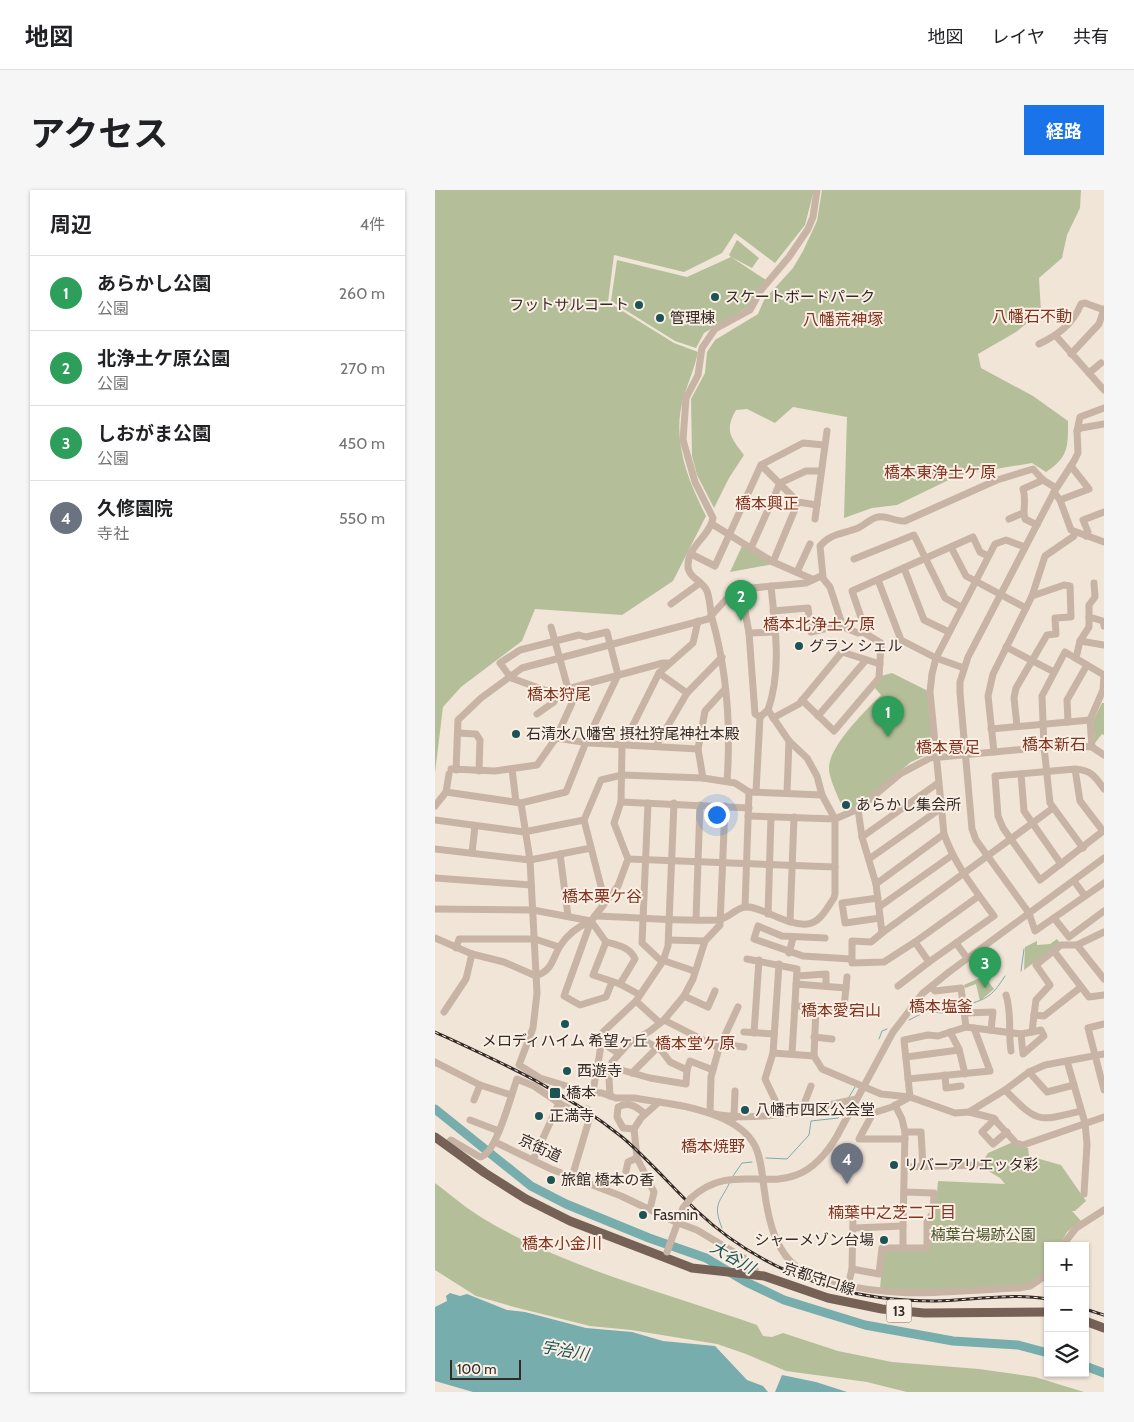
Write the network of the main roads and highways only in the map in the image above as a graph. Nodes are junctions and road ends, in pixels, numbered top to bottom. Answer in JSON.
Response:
{"nodes":[{"id":1,"x":435,"y":1137,"type":"edge"},
{"id":2,"x":1044,"y":1312,"type":"edge"},
{"id":3,"x":1089,"y":1322,"type":"edge"},
{"id":4,"x":1104,"y":1328,"type":"edge"}],
"edges":[{"from":1,"to":2,"type":"main road","name":"京都守口線","number":"13"},
{"from":3,"to":4,"type":"main road"}]}
